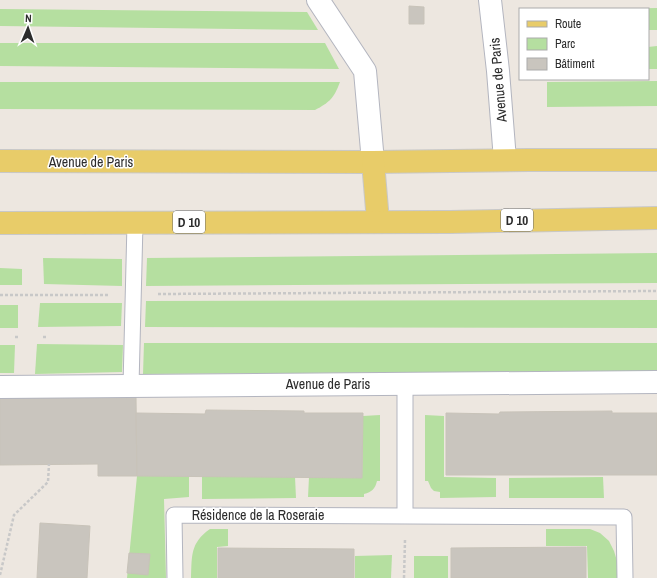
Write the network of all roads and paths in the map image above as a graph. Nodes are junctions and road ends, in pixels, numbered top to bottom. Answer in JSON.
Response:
{"nodes":[{"id":1,"x":318,"y":0,"type":"edge"},
{"id":2,"x":490,"y":0,"type":"edge"},
{"id":3,"x":505,"y":160,"type":"junction"},
{"id":4,"x":657,"y":160,"type":"edge"},
{"id":5,"x":0,"y":161,"type":"edge"},
{"id":6,"x":373,"y":162,"type":"junction"},
{"id":7,"x":657,"y":218,"type":"edge"},
{"id":8,"x":378,"y":222,"type":"junction"},
{"id":9,"x":0,"y":223,"type":"edge"},
{"id":10,"x":135,"y":223,"type":"junction"},
{"id":11,"x":657,"y":291,"type":"edge"},
{"id":12,"x":133,"y":294,"type":"junction"},
{"id":13,"x":0,"y":295,"type":"edge"},
{"id":14,"x":15,"y":337,"type":"dead end"},
{"id":15,"x":19,"y":337,"type":"dead end"},
{"id":16,"x":44,"y":337,"type":"dead end"},
{"id":17,"x":47,"y":337,"type":"dead end"},
{"id":18,"x":657,"y":382,"type":"edge"},
{"id":19,"x":405,"y":384,"type":"junction"},
{"id":20,"x":132,"y":386,"type":"junction"},
{"id":21,"x":0,"y":387,"type":"edge"},
{"id":22,"x":48,"y":464,"type":"dead end"},
{"id":23,"x":405,"y":515,"type":"junction"},
{"id":24,"x":404,"y":556,"type":"dead end"},
{"id":25,"x":0,"y":576,"type":"edge"},
{"id":26,"x":175,"y":578,"type":"edge"},
{"id":27,"x":404,"y":578,"type":"edge"},
{"id":28,"x":625,"y":578,"type":"edge"}],
"edges":[{"from":1,"to":6,"type":"street"},
{"from":2,"to":3,"type":"street","name":"Avenue de Paris"},
{"from":3,"to":4,"type":"main road","name":"Avenue de Paris"},
{"from":3,"to":6,"type":"main road","name":"Avenue de Paris"},
{"from":5,"to":6,"type":"main road","name":"Avenue de Paris"},
{"from":6,"to":8,"type":"main road"},
{"from":7,"to":8,"type":"main road","number":"D 10"},
{"from":8,"to":10,"type":"main road","number":"D 10"},
{"from":9,"to":10,"type":"main road","number":"D 10"},
{"from":10,"to":12,"type":"lane"},
{"from":11,"to":12,"type":"path"},
{"from":12,"to":13,"type":"path"},
{"from":12,"to":20,"type":"lane"},
{"from":14,"to":15,"type":"path"},
{"from":16,"to":17,"type":"path"},
{"from":18,"to":19,"type":"street","name":"Avenue de Paris"},
{"from":19,"to":20,"type":"street","name":"Avenue de Paris"},
{"from":19,"to":23,"type":"lane"},
{"from":20,"to":21,"type":"street","name":"Avenue de Paris"},
{"from":22,"to":25,"type":"path"},
{"from":23,"to":26,"type":"lane","name":"Résidence de la Roseraie"},
{"from":23,"to":28,"type":"lane","name":"Résidence de la Roseraie"},
{"from":24,"to":27,"type":"path"}]}
